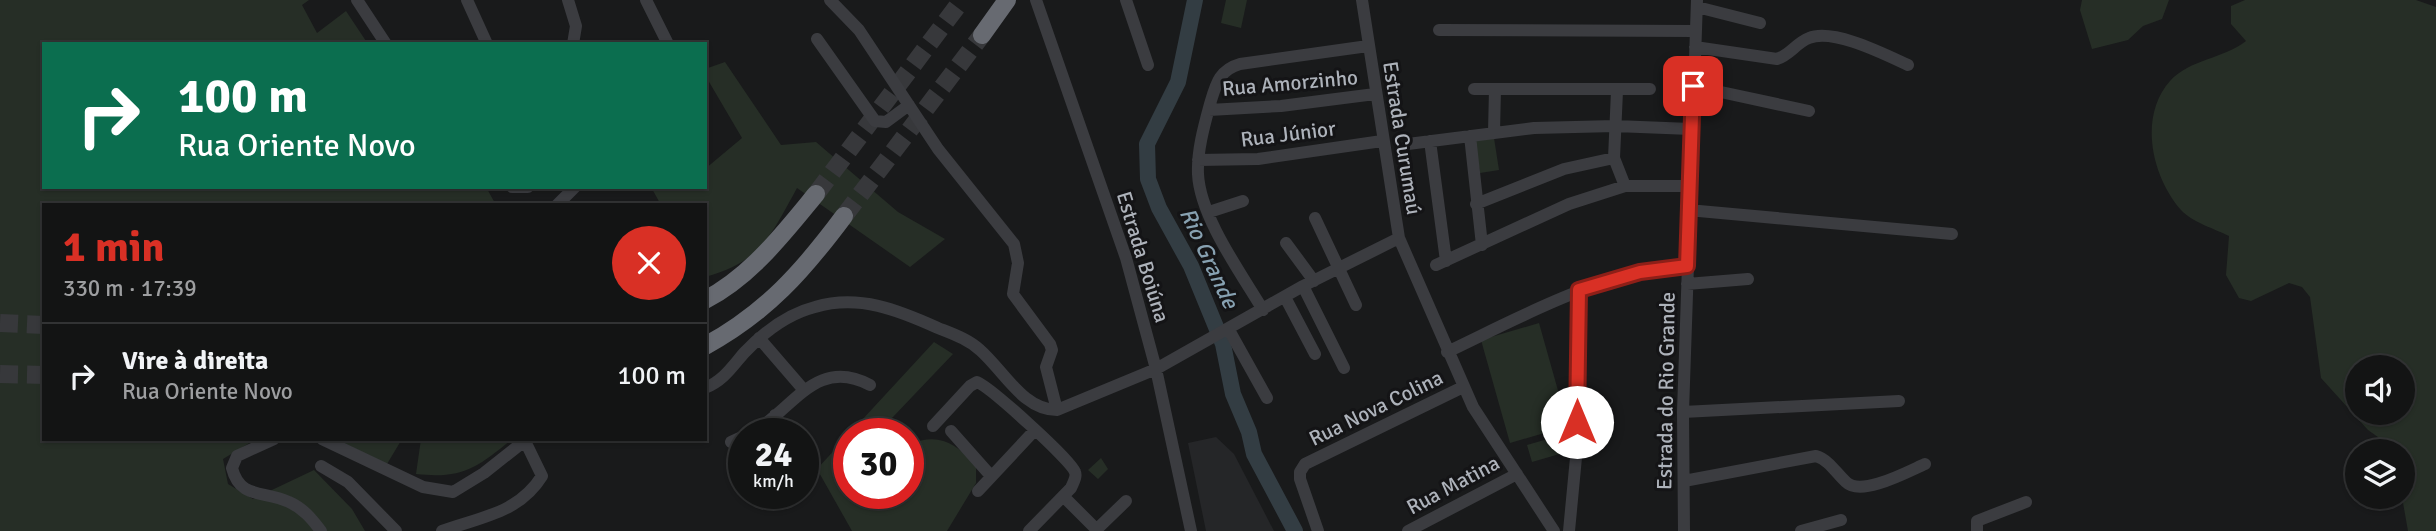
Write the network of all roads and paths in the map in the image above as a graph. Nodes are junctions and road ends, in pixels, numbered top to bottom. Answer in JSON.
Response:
{"nodes":[{"id":1,"x":357,"y":0,"type":"edge"},
{"id":2,"x":467,"y":0,"type":"edge"},
{"id":3,"x":568,"y":0,"type":"edge"},
{"id":4,"x":646,"y":0,"type":"edge"},
{"id":5,"x":830,"y":0,"type":"edge"},
{"id":6,"x":1007,"y":0,"type":"edge"},
{"id":7,"x":1036,"y":0,"type":"edge"},
{"id":8,"x":1126,"y":0,"type":"edge"},
{"id":9,"x":1362,"y":0,"type":"edge"},
{"id":10,"x":1697,"y":4,"type":"edge"},
{"id":11,"x":1760,"y":23,"type":"dead end"},
{"id":12,"x":1439,"y":30,"type":"dead end"},
{"id":13,"x":1695,"y":31,"type":"junction"},
{"id":14,"x":982,"y":35,"type":"tunnel mouth"},
{"id":15,"x":817,"y":39,"type":"dead end"},
{"id":16,"x":385,"y":42,"type":"edge"},
{"id":17,"x":486,"y":42,"type":"edge"},
{"id":18,"x":573,"y":42,"type":"edge"},
{"id":19,"x":667,"y":42,"type":"edge"},
{"id":20,"x":1368,"y":46,"type":"junction"},
{"id":21,"x":1695,"y":47,"type":"junction"},
{"id":22,"x":1147,"y":65,"type":"dead end"},
{"id":23,"x":1908,"y":65,"type":"dead end"},
{"id":24,"x":1693,"y":86,"type":"junction"},
{"id":25,"x":1474,"y":89,"type":"dead end"},
{"id":26,"x":1495,"y":89,"type":"junction"},
{"id":27,"x":1650,"y":89,"type":"dead end"},
{"id":28,"x":1617,"y":90,"type":"junction"},
{"id":29,"x":1375,"y":94,"type":"junction"},
{"id":30,"x":909,"y":105,"type":"junction"},
{"id":31,"x":1209,"y":110,"type":"junction"},
{"id":32,"x":1809,"y":111,"type":"dead end"},
{"id":33,"x":1615,"y":126,"type":"junction"},
{"id":34,"x":1691,"y":129,"type":"junction"},
{"id":35,"x":1494,"y":132,"type":"junction"},
{"id":36,"x":1470,"y":136,"type":"junction"},
{"id":37,"x":1382,"y":141,"type":"junction"},
{"id":38,"x":1430,"y":141,"type":"junction"},
{"id":39,"x":1408,"y":144,"type":"dead end"},
{"id":40,"x":1614,"y":158,"type":"junction"},
{"id":41,"x":1198,"y":160,"type":"junction"},
{"id":42,"x":1625,"y":186,"type":"junction"},
{"id":43,"x":1689,"y":186,"type":"junction"},
{"id":44,"x":573,"y":189,"type":"edge"},
{"id":45,"x":816,"y":194,"type":"tunnel mouth"},
{"id":46,"x":1243,"y":201,"type":"dead end"},
{"id":47,"x":559,"y":203,"type":"edge"},
{"id":48,"x":1476,"y":204,"type":"junction"},
{"id":49,"x":1688,"y":209,"type":"junction"},
{"id":50,"x":1209,"y":212,"type":"junction"},
{"id":51,"x":844,"y":216,"type":"tunnel mouth"},
{"id":52,"x":1315,"y":218,"type":"dead end"},
{"id":53,"x":1952,"y":234,"type":"dead end"},
{"id":54,"x":1399,"y":238,"type":"junction"},
{"id":55,"x":1286,"y":243,"type":"dead end"},
{"id":56,"x":1482,"y":245,"type":"junction"},
{"id":57,"x":1687,"y":266,"type":"junction"},
{"id":58,"x":1340,"y":267,"type":"junction"},
{"id":59,"x":1748,"y":279,"type":"dead end"},
{"id":60,"x":1309,"y":284,"type":"junction"},
{"id":61,"x":1686,"y":284,"type":"junction"},
{"id":62,"x":1579,"y":290,"type":"junction"},
{"id":63,"x":1285,"y":298,"type":"junction"},
{"id":64,"x":707,"y":299,"type":"edge"},
{"id":65,"x":1356,"y":305,"type":"dead end"},
{"id":66,"x":1263,"y":310,"type":"junction"},
{"id":67,"x":1227,"y":331,"type":"junction"},
{"id":68,"x":760,"y":338,"type":"junction"},
{"id":69,"x":707,"y":345,"type":"edge"},
{"id":70,"x":1447,"y":352,"type":"junction"},
{"id":71,"x":1315,"y":354,"type":"dead end"},
{"id":72,"x":1344,"y":368,"type":"dead end"},
{"id":73,"x":1156,"y":369,"type":"junction"},
{"id":74,"x":870,"y":385,"type":"dead end"},
{"id":75,"x":707,"y":387,"type":"edge"},
{"id":76,"x":1463,"y":387,"type":"junction"},
{"id":77,"x":803,"y":389,"type":"junction"},
{"id":78,"x":1267,"y":398,"type":"dead end"},
{"id":79,"x":1899,"y":401,"type":"dead end"},
{"id":80,"x":1057,"y":410,"type":"junction"},
{"id":81,"x":1683,"y":412,"type":"junction"},
{"id":82,"x":775,"y":415,"type":"junction"},
{"id":83,"x":771,"y":418,"type":"edge"},
{"id":84,"x":777,"y":418,"type":"edge"},
{"id":85,"x":933,"y":426,"type":"dead end"},
{"id":86,"x":1035,"y":430,"type":"junction"},
{"id":87,"x":951,"y":431,"type":"dead end"},
{"id":88,"x":270,"y":441,"type":"edge"},
{"id":89,"x":326,"y":441,"type":"edge"},
{"id":90,"x":525,"y":441,"type":"edge"},
{"id":91,"x":526,"y":441,"type":"edge"},
{"id":92,"x":1925,"y":464,"type":"dead end"},
{"id":93,"x":321,"y":466,"type":"dead end"},
{"id":94,"x":1517,"y":474,"type":"junction"},
{"id":95,"x":991,"y":476,"type":"junction"},
{"id":96,"x":1684,"y":481,"type":"junction"},
{"id":97,"x":978,"y":491,"type":"dead end"},
{"id":98,"x":1063,"y":496,"type":"junction"},
{"id":99,"x":1126,"y":501,"type":"dead end"},
{"id":100,"x":2026,"y":502,"type":"dead end"},
{"id":101,"x":1840,"y":520,"type":"dead end"},
{"id":102,"x":1422,"y":528,"type":"edge"},
{"id":103,"x":1096,"y":530,"type":"edge"},
{"id":104,"x":321,"y":531,"type":"edge"},
{"id":105,"x":396,"y":531,"type":"edge"},
{"id":106,"x":442,"y":531,"type":"edge"},
{"id":107,"x":1029,"y":531,"type":"edge"},
{"id":108,"x":1191,"y":531,"type":"edge"},
{"id":109,"x":1318,"y":531,"type":"edge"},
{"id":110,"x":1408,"y":531,"type":"edge"},
{"id":111,"x":1554,"y":531,"type":"edge"},
{"id":112,"x":1569,"y":531,"type":"edge"},
{"id":113,"x":1684,"y":531,"type":"edge"},
{"id":114,"x":1801,"y":531,"type":"edge"},
{"id":115,"x":1977,"y":531,"type":"edge"}],
"edges":[{"from":1,"to":16,"type":"street"},
{"from":2,"to":17,"type":"street"},
{"from":3,"to":18,"type":"street"},
{"from":4,"to":19,"type":"street"},
{"from":5,"to":30,"type":"street"},
{"from":6,"to":14,"type":"highway"},
{"from":7,"to":73,"type":"street","name":"Estrada Boiúna"},
{"from":8,"to":22,"type":"street"},
{"from":9,"to":20,"type":"street","name":"Estrada Curumaú"},
{"from":10,"to":11,"type":"street"},
{"from":10,"to":13,"type":"street","name":"Estrada do Rio Grande"},
{"from":12,"to":13,"type":"street"},
{"from":13,"to":21,"type":"street","name":"Estrada do Rio Grande"},
{"from":15,"to":30,"type":"street"},
{"from":20,"to":29,"type":"street","name":"Estrada Curumaú"},
{"from":20,"to":31,"type":"street"},
{"from":21,"to":23,"type":"street"},
{"from":21,"to":24,"type":"street","name":"Estrada do Rio Grande"},
{"from":24,"to":32,"type":"street"},
{"from":24,"to":34,"type":"street","name":"Estrada do Rio Grande"},
{"from":25,"to":26,"type":"street"},
{"from":26,"to":28,"type":"street"},
{"from":26,"to":35,"type":"street"},
{"from":27,"to":28,"type":"street"},
{"from":28,"to":33,"type":"street"},
{"from":29,"to":31,"type":"street","name":"Rua Amorzinho"},
{"from":29,"to":37,"type":"street","name":"Estrada Curumaú"},
{"from":30,"to":80,"type":"street"},
{"from":31,"to":41,"type":"street"},
{"from":33,"to":34,"type":"street"},
{"from":33,"to":35,"type":"street"},
{"from":33,"to":40,"type":"street"},
{"from":34,"to":43,"type":"street","name":"Estrada do Rio Grande"},
{"from":35,"to":36,"type":"street"},
{"from":36,"to":38,"type":"street"},
{"from":36,"to":48,"type":"street"},
{"from":37,"to":41,"type":"street","name":"Rua Júnior"},
{"from":37,"to":54,"type":"street","name":"Estrada Curumaú"},
{"from":38,"to":39,"type":"street"},
{"from":38,"to":56,"type":"street"},
{"from":40,"to":42,"type":"street"},
{"from":40,"to":48,"type":"street"},
{"from":41,"to":50,"type":"street"},
{"from":42,"to":43,"type":"street"},
{"from":42,"to":56,"type":"street"},
{"from":43,"to":49,"type":"street","name":"Estrada do Rio Grande"},
{"from":44,"to":47,"type":"street"},
{"from":45,"to":64,"type":"highway"},
{"from":46,"to":50,"type":"street"},
{"from":48,"to":56,"type":"street"},
{"from":49,"to":53,"type":"street"},
{"from":49,"to":57,"type":"street","name":"Estrada do Rio Grande"},
{"from":50,"to":66,"type":"street"},
{"from":51,"to":69,"type":"highway"},
{"from":52,"to":58,"type":"street"},
{"from":54,"to":58,"type":"street","name":"Estrada Curumaú"},
{"from":54,"to":70,"type":"street"},
{"from":55,"to":60,"type":"street"},
{"from":57,"to":61,"type":"street","name":"Estrada do Rio Grande"},
{"from":57,"to":62,"type":"street"},
{"from":58,"to":60,"type":"street","name":"Estrada Curumaú"},
{"from":58,"to":65,"type":"street"},
{"from":59,"to":61,"type":"street"},
{"from":60,"to":63,"type":"street","name":"Estrada Curumaú"},
{"from":60,"to":72,"type":"street"},
{"from":61,"to":81,"type":"street","name":"Estrada do Rio Grande"},
{"from":62,"to":70,"type":"street"},
{"from":62,"to":112,"type":"street"},
{"from":63,"to":66,"type":"street","name":"Estrada Curumaú"},
{"from":63,"to":71,"type":"street"},
{"from":66,"to":67,"type":"street","name":"Estrada Curumaú"},
{"from":67,"to":73,"type":"street","name":"Estrada Curumaú"},
{"from":67,"to":78,"type":"street"},
{"from":68,"to":75,"type":"street"},
{"from":68,"to":77,"type":"street"},
{"from":68,"to":80,"type":"street"},
{"from":70,"to":76,"type":"street"},
{"from":73,"to":80,"type":"street","name":"Estrada Curumaú"},
{"from":73,"to":108,"type":"street","name":"Estrada Boiúna"},
{"from":74,"to":77,"type":"street"},
{"from":76,"to":94,"type":"street"},
{"from":76,"to":109,"type":"street","name":"Rua Nova Colina"},
{"from":77,"to":82,"type":"street"},
{"from":79,"to":81,"type":"street"},
{"from":81,"to":96,"type":"street","name":"Estrada do Rio Grande"},
{"from":82,"to":83,"type":"street"},
{"from":82,"to":84,"type":"street"},
{"from":85,"to":86,"type":"street"},
{"from":86,"to":95,"type":"street"},
{"from":86,"to":98,"type":"street"},
{"from":87,"to":95,"type":"street"},
{"from":88,"to":104,"type":"street"},
{"from":89,"to":90,"type":"street"},
{"from":91,"to":106,"type":"street"},
{"from":92,"to":96,"type":"street"},
{"from":93,"to":105,"type":"street"},
{"from":94,"to":102,"type":"street","name":"Rua Matina"},
{"from":94,"to":111,"type":"street"},
{"from":95,"to":97,"type":"street"},
{"from":96,"to":113,"type":"street","name":"Estrada do Rio Grande"},
{"from":98,"to":103,"type":"street"},
{"from":98,"to":107,"type":"street"},
{"from":99,"to":103,"type":"street"},
{"from":100,"to":115,"type":"street"},
{"from":101,"to":114,"type":"street"},
{"from":102,"to":110,"type":"street","name":"Rua Matina"}]}
